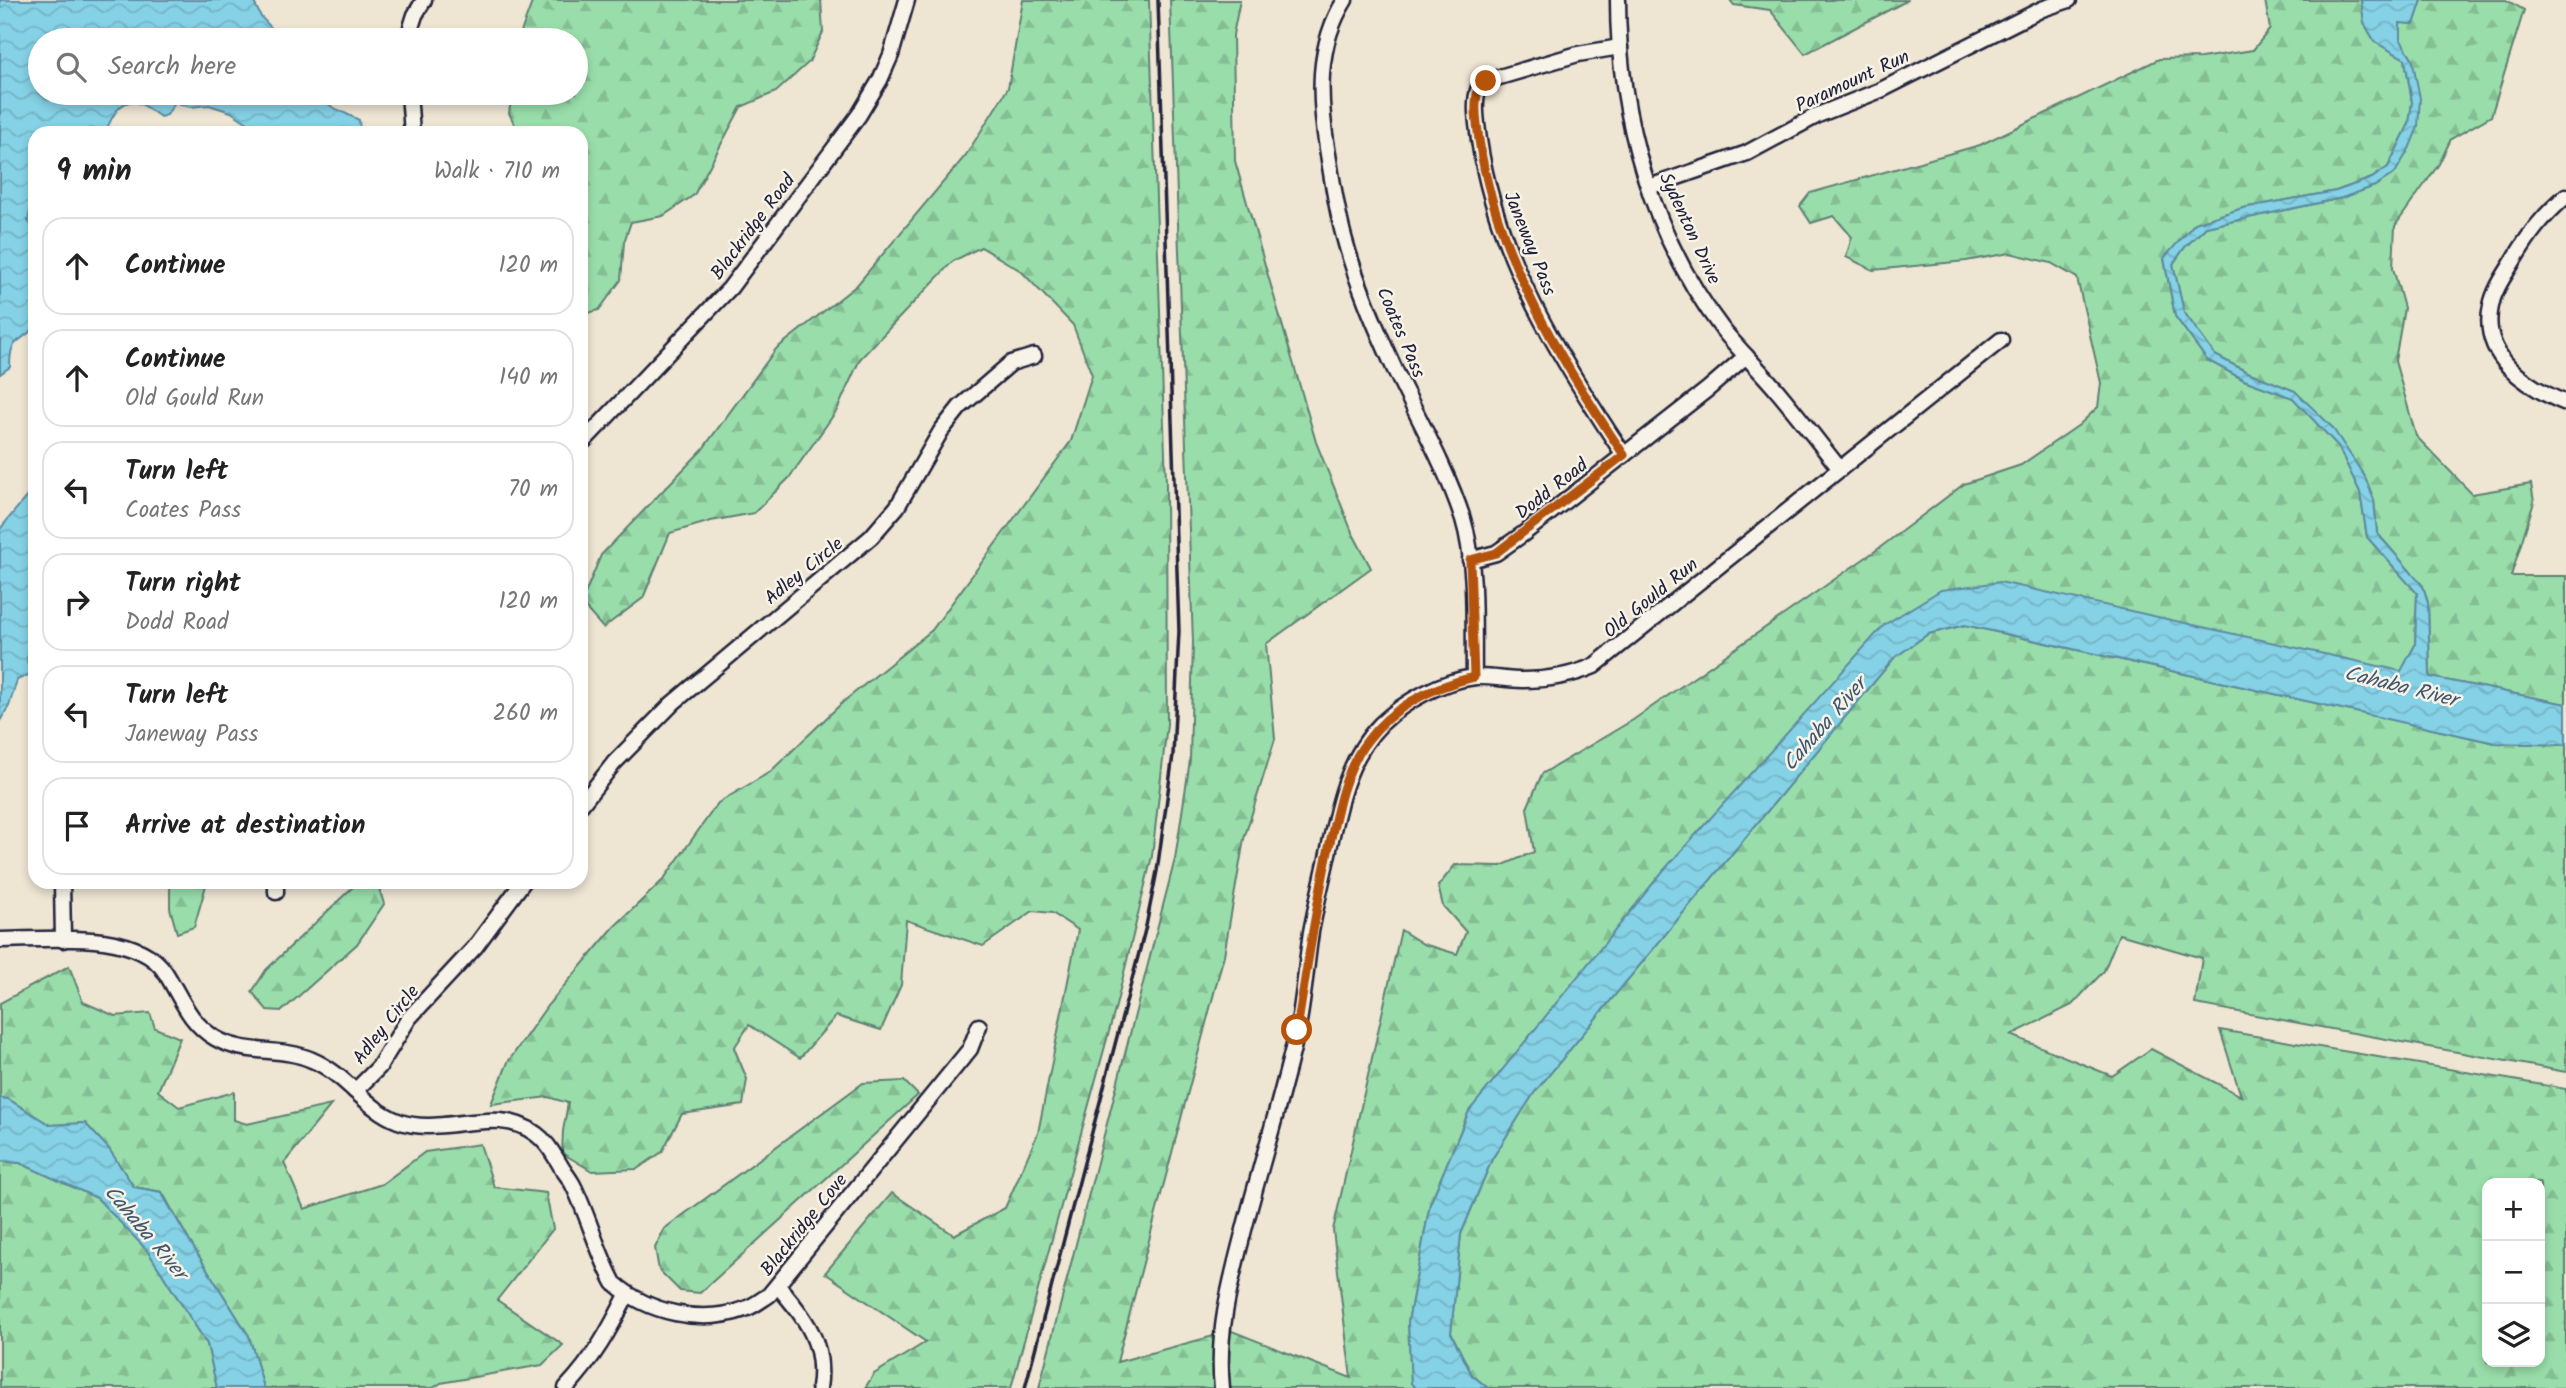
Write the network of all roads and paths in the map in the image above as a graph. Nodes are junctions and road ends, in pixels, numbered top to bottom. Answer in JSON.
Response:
{"nodes":[{"id":1,"x":424,"y":0,"type":"edge"},
{"id":2,"x":907,"y":0,"type":"edge"},
{"id":3,"x":1345,"y":0,"type":"edge"},
{"id":4,"x":1618,"y":0,"type":"edge"},
{"id":5,"x":2068,"y":0,"type":"edge"},
{"id":6,"x":411,"y":28,"type":"edge"},
{"id":7,"x":1620,"y":47,"type":"junction"},
{"id":8,"x":410,"y":105,"type":"edge"},
{"id":9,"x":411,"y":126,"type":"edge"},
{"id":10,"x":1649,"y":187,"type":"junction"},
{"id":11,"x":2566,"y":196,"type":"edge"},
{"id":12,"x":2001,"y":340,"type":"dead end"},
{"id":13,"x":1034,"y":356,"type":"dead end"},
{"id":14,"x":1746,"y":356,"type":"junction"},
{"id":15,"x":2566,"y":403,"type":"edge"},
{"id":16,"x":588,"y":437,"type":"edge"},
{"id":17,"x":1624,"y":455,"type":"junction"},
{"id":18,"x":1840,"y":469,"type":"junction"},
{"id":19,"x":1470,"y":560,"type":"junction"},
{"id":20,"x":1474,"y":677,"type":"junction"},
{"id":21,"x":588,"y":796,"type":"edge"},
{"id":22,"x":62,"y":889,"type":"edge"},
{"id":23,"x":518,"y":889,"type":"edge"},
{"id":24,"x":0,"y":940,"type":"edge"},
{"id":25,"x":63,"y":940,"type":"junction"},
{"id":26,"x":979,"y":1027,"type":"dead end"},
{"id":27,"x":355,"y":1091,"type":"junction"},
{"id":28,"x":778,"y":1286,"type":"junction"},
{"id":29,"x":627,"y":1295,"type":"junction"},
{"id":30,"x":566,"y":1388,"type":"edge"},
{"id":31,"x":819,"y":1388,"type":"edge"},
{"id":32,"x":1222,"y":1388,"type":"edge"}],
"edges":[{"from":1,"to":6,"type":"street"},
{"from":2,"to":16,"type":"street","name":"Blackridge Road"},
{"from":3,"to":19,"type":"street","name":"Coates Pass"},
{"from":4,"to":7,"type":"street","name":"Sydenton Drive"},
{"from":5,"to":10,"type":"street","name":"Paramount Run"},
{"from":7,"to":10,"type":"street","name":"Sydenton Drive"},
{"from":7,"to":17,"type":"street","name":"Janeway Pass"},
{"from":8,"to":9,"type":"street"},
{"from":10,"to":14,"type":"street","name":"Sydenton Drive"},
{"from":11,"to":15,"type":"street"},
{"from":12,"to":18,"type":"street","name":"Old Gould Run"},
{"from":13,"to":21,"type":"street","name":"Adley Circle"},
{"from":14,"to":17,"type":"street","name":"Dodd Road"},
{"from":14,"to":18,"type":"street","name":"Sydenton Drive"},
{"from":17,"to":19,"type":"street","name":"Dodd Road"},
{"from":18,"to":20,"type":"street","name":"Old Gould Run"},
{"from":19,"to":20,"type":"street","name":"Coates Pass"},
{"from":20,"to":32,"type":"street","name":"Old Gould Run"},
{"from":22,"to":25,"type":"street"},
{"from":23,"to":27,"type":"street","name":"Adley Circle"},
{"from":24,"to":25,"type":"street","name":"Blackridge Cove"},
{"from":25,"to":27,"type":"street","name":"Blackridge Cove"},
{"from":26,"to":28,"type":"street","name":"Blackridge Cove"},
{"from":27,"to":29,"type":"street","name":"Blackridge Cove"},
{"from":28,"to":29,"type":"street","name":"Blackridge Cove"},
{"from":28,"to":31,"type":"street"},
{"from":29,"to":30,"type":"street"}]}
